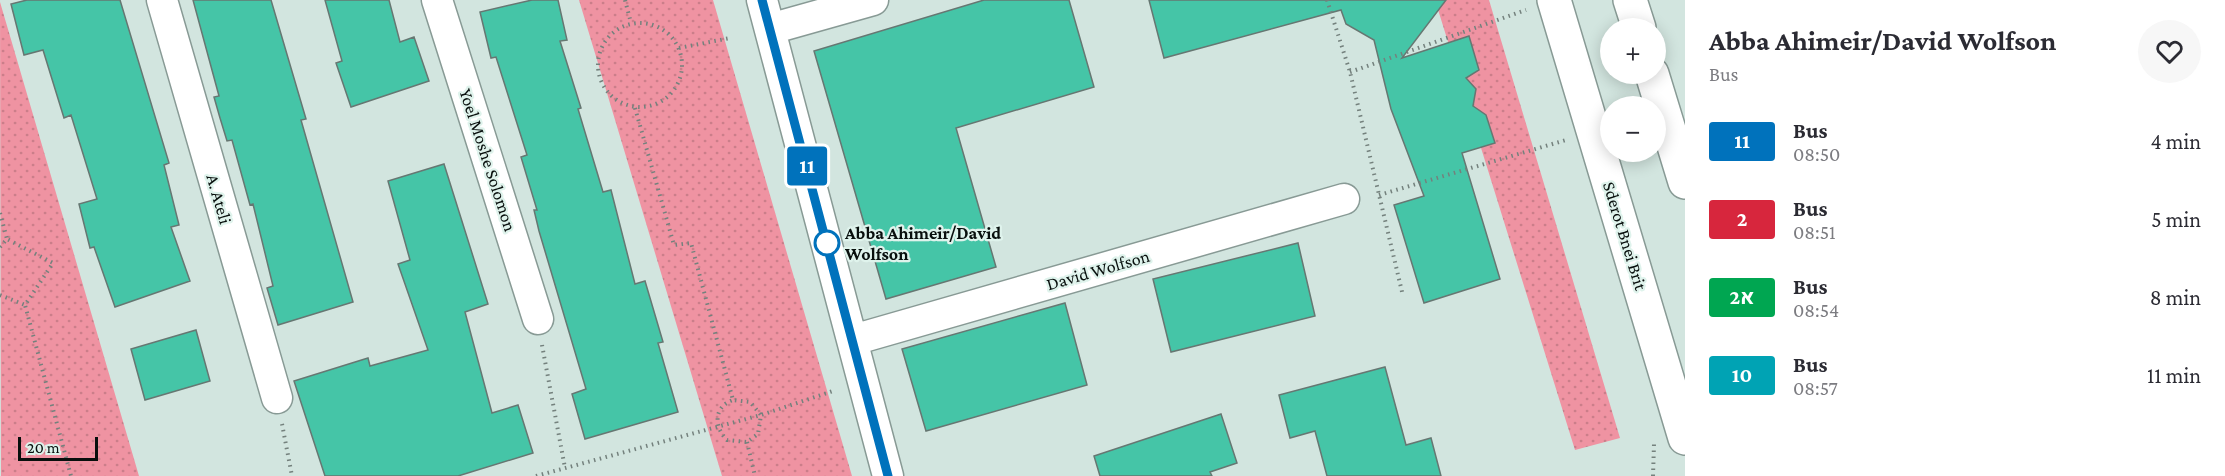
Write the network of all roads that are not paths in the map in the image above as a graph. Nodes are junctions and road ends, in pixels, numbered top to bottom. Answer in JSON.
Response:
{"nodes":[{"id":1,"x":162,"y":0,"type":"edge"},
{"id":2,"x":437,"y":0,"type":"edge"},
{"id":3,"x":762,"y":0,"type":"edge"},
{"id":4,"x":873,"y":0,"type":"edge"},
{"id":5,"x":1630,"y":0,"type":"edge"},
{"id":6,"x":1542,"y":4,"type":"edge"},
{"id":7,"x":1636,"y":18,"type":"edge"},
{"id":8,"x":770,"y":29,"type":"junction"},
{"id":9,"x":1655,"y":84,"type":"edge"},
{"id":10,"x":1685,"y":182,"type":"edge"},
{"id":11,"x":1344,"y":199,"type":"dead end"},
{"id":12,"x":538,"y":320,"type":"road end"},
{"id":13,"x":853,"y":340,"type":"junction"},
{"id":14,"x":277,"y":398,"type":"road end"},
{"id":15,"x":1685,"y":438,"type":"edge"},
{"id":16,"x":888,"y":476,"type":"edge"}],
"edges":[{"from":1,"to":14,"type":"street","name":"A. Ateli"},
{"from":2,"to":12,"type":"street","name":"Yoel Moshe Solomon"},
{"from":3,"to":8,"type":"street"},
{"from":4,"to":8,"type":"street"},
{"from":5,"to":7,"type":"main road"},
{"from":6,"to":15,"type":"main road","name":"Sderot Bnei Brit"},
{"from":8,"to":13,"type":"street"},
{"from":9,"to":10,"type":"main road"},
{"from":11,"to":13,"type":"street","name":"David Wolfson"},
{"from":13,"to":16,"type":"street"}]}
